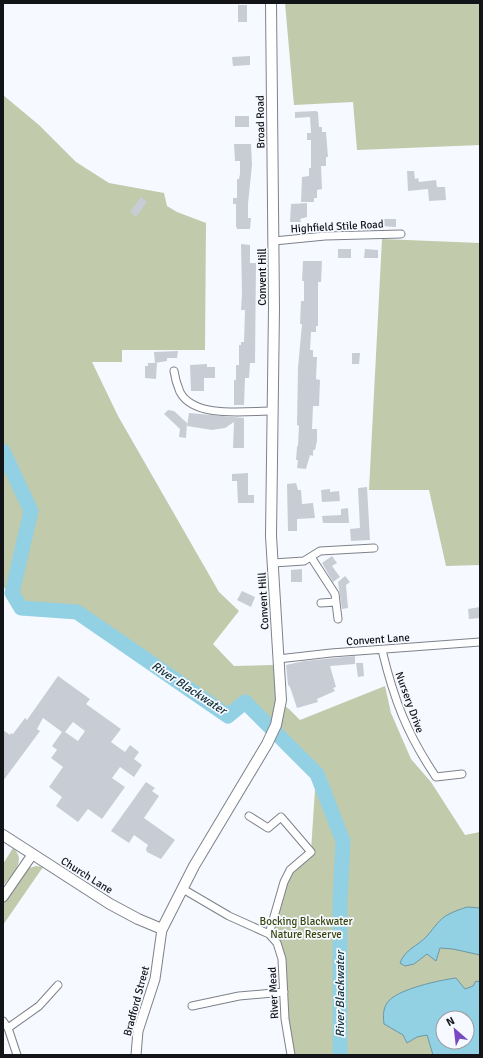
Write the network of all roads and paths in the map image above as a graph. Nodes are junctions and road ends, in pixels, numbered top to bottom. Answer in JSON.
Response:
{"nodes":[{"id":1,"x":271,"y":3,"type":"edge"},
{"id":2,"x":401,"y":234,"type":"dead end"},
{"id":3,"x":274,"y":241,"type":"junction"},
{"id":4,"x":174,"y":371,"type":"dead end"},
{"id":5,"x":272,"y":411,"type":"junction"},
{"id":6,"x":374,"y":548,"type":"dead end"},
{"id":7,"x":311,"y":557,"type":"junction"},
{"id":8,"x":273,"y":563,"type":"junction"},
{"id":9,"x":336,"y":602,"type":"junction"},
{"id":10,"x":321,"y":603,"type":"dead end"},
{"id":11,"x":338,"y":619,"type":"dead end"},
{"id":12,"x":480,"y":642,"type":"edge"},
{"id":13,"x":382,"y":650,"type":"junction"},
{"id":14,"x":278,"y":659,"type":"junction"},
{"id":15,"x":462,"y":774,"type":"dead end"},
{"id":16,"x":249,"y":816,"type":"dead end"},
{"id":17,"x":3,"y":835,"type":"edge"},
{"id":18,"x":32,"y":855,"type":"junction"},
{"id":19,"x":183,"y":889,"type":"junction"},
{"id":20,"x":3,"y":897,"type":"edge"},
{"id":21,"x":162,"y":929,"type":"junction"},
{"id":22,"x":269,"y":934,"type":"junction"},
{"id":23,"x":58,"y":985,"type":"dead end"},
{"id":24,"x":284,"y":992,"type":"junction"},
{"id":25,"x":192,"y":1006,"type":"dead end"},
{"id":26,"x":3,"y":1020,"type":"edge"},
{"id":27,"x":8,"y":1028,"type":"junction"},
{"id":28,"x":17,"y":1055,"type":"edge"},
{"id":29,"x":136,"y":1055,"type":"edge"},
{"id":30,"x":291,"y":1055,"type":"edge"}],
"edges":[{"from":1,"to":3,"type":"main road","name":"Broad Road"},
{"from":2,"to":3,"type":"street","name":"Highfield Stile Road"},
{"from":3,"to":5,"type":"main road","name":"Convent Hill"},
{"from":4,"to":5,"type":"street"},
{"from":5,"to":8,"type":"main road","name":"Convent Hill"},
{"from":6,"to":7,"type":"street"},
{"from":7,"to":8,"type":"street"},
{"from":7,"to":9,"type":"street"},
{"from":8,"to":14,"type":"main road","name":"Convent Hill"},
{"from":9,"to":10,"type":"street"},
{"from":9,"to":11,"type":"street"},
{"from":12,"to":13,"type":"street","name":"Convent Lane"},
{"from":13,"to":14,"type":"street","name":"Convent Lane"},
{"from":13,"to":15,"type":"street","name":"Nursery Drive"},
{"from":14,"to":19,"type":"main road","name":"Convent Hill"},
{"from":16,"to":22,"type":"street"},
{"from":17,"to":18,"type":"main road","name":"Church Lane"},
{"from":18,"to":20,"type":"street"},
{"from":18,"to":21,"type":"main road","name":"Church Lane"},
{"from":19,"to":21,"type":"main road","name":"Convent Hill"},
{"from":19,"to":22,"type":"street"},
{"from":21,"to":29,"type":"street","name":"Bradford Street"},
{"from":22,"to":24,"type":"street","name":"River Mead"},
{"from":23,"to":27,"type":"street"},
{"from":24,"to":25,"type":"street"},
{"from":24,"to":30,"type":"street","name":"River Mead"},
{"from":26,"to":27,"type":"street"},
{"from":27,"to":28,"type":"street"}]}
